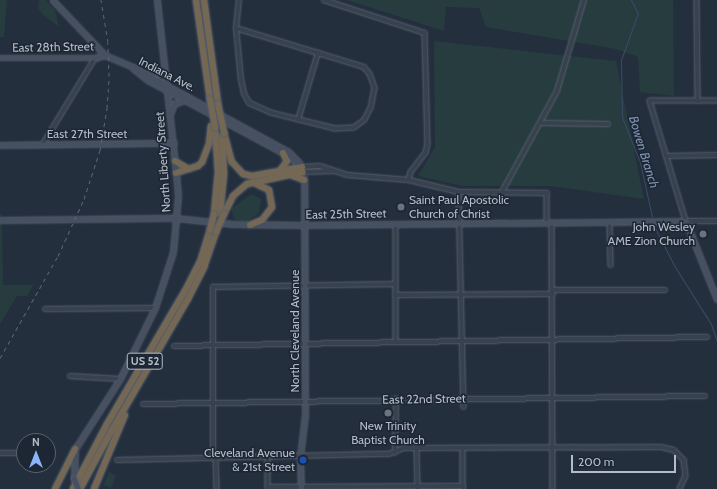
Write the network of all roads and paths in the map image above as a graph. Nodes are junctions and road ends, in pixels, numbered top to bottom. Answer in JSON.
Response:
{"nodes":[{"id":1,"x":53,"y":0,"type":"edge"},
{"id":2,"x":157,"y":0,"type":"edge"},
{"id":3,"x":196,"y":0,"type":"edge"},
{"id":4,"x":204,"y":0,"type":"edge"},
{"id":5,"x":239,"y":0,"type":"edge"},
{"id":6,"x":324,"y":0,"type":"edge"},
{"id":7,"x":584,"y":0,"type":"edge"},
{"id":8,"x":697,"y":0,"type":"edge"},
{"id":9,"x":236,"y":28,"type":"junction"},
{"id":10,"x":318,"y":53,"type":"junction"},
{"id":11,"x":105,"y":54,"type":"junction"},
{"id":12,"x":0,"y":58,"type":"edge"},
{"id":13,"x":95,"y":58,"type":"junction"},
{"id":14,"x":164,"y":63,"type":"junction"},
{"id":15,"x":130,"y":66,"type":"junction"},
{"id":16,"x":142,"y":72,"type":"junction"},
{"id":17,"x":167,"y":88,"type":"junction"},
{"id":18,"x":698,"y":101,"type":"junction"},
{"id":19,"x":717,"y":101,"type":"edge"},
{"id":20,"x":190,"y":102,"type":"junction"},
{"id":21,"x":170,"y":114,"type":"junction"},
{"id":22,"x":298,"y":120,"type":"junction"},
{"id":23,"x":541,"y":123,"type":"junction"},
{"id":24,"x":608,"y":124,"type":"dead end"},
{"id":25,"x":213,"y":127,"type":"junction"},
{"id":26,"x":223,"y":133,"type":"junction"},
{"id":27,"x":174,"y":143,"type":"junction"},
{"id":28,"x":0,"y":144,"type":"edge"},
{"id":29,"x":43,"y":144,"type":"junction"},
{"id":30,"x":283,"y":153,"type":"junction"},
{"id":31,"x":717,"y":155,"type":"edge"},
{"id":32,"x":666,"y":156,"type":"junction"},
{"id":33,"x":175,"y":161,"type":"junction"},
{"id":34,"x":190,"y":169,"type":"junction"},
{"id":35,"x":302,"y":170,"type":"junction"},
{"id":36,"x":279,"y":171,"type":"junction"},
{"id":37,"x":176,"y":173,"type":"junction"},
{"id":38,"x":287,"y":176,"type":"junction"},
{"id":39,"x":304,"y":180,"type":"junction"},
{"id":40,"x":408,"y":180,"type":"junction"},
{"id":41,"x":252,"y":183,"type":"junction"},
{"id":42,"x":458,"y":192,"type":"junction"},
{"id":43,"x":502,"y":192,"type":"junction"},
{"id":44,"x":219,"y":214,"type":"junction"},
{"id":45,"x":176,"y":218,"type":"junction"},
{"id":46,"x":0,"y":220,"type":"edge"},
{"id":47,"x":686,"y":221,"type":"junction"},
{"id":48,"x":717,"y":221,"type":"edge"},
{"id":49,"x":549,"y":222,"type":"junction"},
{"id":50,"x":610,"y":222,"type":"junction"},
{"id":51,"x":396,"y":224,"type":"junction"},
{"id":52,"x":460,"y":224,"type":"junction"},
{"id":53,"x":250,"y":225,"type":"junction"},
{"id":54,"x":304,"y":225,"type":"junction"},
{"id":55,"x":213,"y":231,"type":"junction"},
{"id":56,"x":611,"y":265,"type":"dead end"},
{"id":57,"x":395,"y":284,"type":"junction"},
{"id":58,"x":304,"y":286,"type":"junction"},
{"id":59,"x":665,"y":290,"type":"dead end"},
{"id":60,"x":553,"y":292,"type":"junction"},
{"id":61,"x":462,"y":294,"type":"junction"},
{"id":62,"x":395,"y":295,"type":"junction"},
{"id":63,"x":717,"y":299,"type":"edge"},
{"id":64,"x":155,"y":308,"type":"junction"},
{"id":65,"x":45,"y":309,"type":"dead end"},
{"id":66,"x":707,"y":338,"type":"dead end"},
{"id":67,"x":464,"y":340,"type":"junction"},
{"id":68,"x":552,"y":340,"type":"junction"},
{"id":69,"x":396,"y":342,"type":"junction"},
{"id":70,"x":306,"y":344,"type":"junction"},
{"id":71,"x":174,"y":346,"type":"dead end"},
{"id":72,"x":213,"y":346,"type":"junction"},
{"id":73,"x":70,"y":376,"type":"dead end"},
{"id":74,"x":120,"y":379,"type":"junction"},
{"id":75,"x":134,"y":392,"type":"junction"},
{"id":76,"x":705,"y":396,"type":"dead end"},
{"id":77,"x":552,"y":397,"type":"junction"},
{"id":78,"x":463,"y":398,"type":"junction"},
{"id":79,"x":396,"y":399,"type":"junction"},
{"id":80,"x":305,"y":401,"type":"junction"},
{"id":81,"x":143,"y":404,"type":"dead end"},
{"id":82,"x":213,"y":404,"type":"junction"},
{"id":83,"x":464,"y":407,"type":"dead end"},
{"id":84,"x":417,"y":448,"type":"junction"},
{"id":85,"x":463,"y":448,"type":"junction"},
{"id":86,"x":553,"y":448,"type":"junction"},
{"id":87,"x":75,"y":449,"type":"junction"},
{"id":88,"x":0,"y":453,"type":"edge"},
{"id":89,"x":16,"y":453,"type":"edge"},
{"id":90,"x":394,"y":453,"type":"junction"},
{"id":91,"x":268,"y":457,"type":"junction"},
{"id":92,"x":300,"y":457,"type":"junction"},
{"id":93,"x":215,"y":458,"type":"junction"},
{"id":94,"x":117,"y":460,"type":"dead end"},
{"id":95,"x":418,"y":487,"type":"edge"},
{"id":96,"x":268,"y":488,"type":"edge"},
{"id":97,"x":301,"y":488,"type":"edge"},
{"id":98,"x":463,"y":488,"type":"edge"},
{"id":99,"x":55,"y":489,"type":"edge"},
{"id":100,"x":73,"y":489,"type":"edge"},
{"id":101,"x":79,"y":489,"type":"edge"},
{"id":102,"x":94,"y":489,"type":"edge"},
{"id":103,"x":217,"y":489,"type":"edge"},
{"id":104,"x":553,"y":489,"type":"edge"},
{"id":105,"x":680,"y":489,"type":"edge"}],
"edges":[{"from":1,"to":11,"type":"street"},
{"from":2,"to":14,"type":"street","name":"North Liberty Street"},
{"from":3,"to":25,"type":"highway","bridge":true},
{"from":4,"to":26,"type":"highway","bridge":true},
{"from":5,"to":9,"type":"street"},
{"from":6,"to":40,"type":"street"},
{"from":7,"to":23,"type":"street"},
{"from":8,"to":18,"type":"street"},
{"from":9,"to":10,"type":"street"},
{"from":9,"to":22,"type":"street"},
{"from":10,"to":22,"type":"street"},
{"from":10,"to":22,"type":"street"},
{"from":11,"to":13,"type":"street","name":"East 28th Street"},
{"from":11,"to":15,"type":"street"},
{"from":12,"to":13,"type":"street","name":"East 28th Street"},
{"from":13,"to":29,"type":"street"},
{"from":14,"to":16,"type":"street"},
{"from":14,"to":17,"type":"street","name":"North Liberty Street"},
{"from":15,"to":16,"type":"street","name":"Indiana Ave."},
{"from":15,"to":17,"type":"street","name":"Indiana Ave."},
{"from":16,"to":17,"type":"street","name":"Indiana Ave."},
{"from":17,"to":20,"type":"street","name":"Indiana Ave."},
{"from":17,"to":21,"type":"street","name":"North Liberty Street"},
{"from":17,"to":35,"type":"street","name":"Indiana Ave."},
{"from":18,"to":19,"type":"street"},
{"from":18,"to":32,"type":"street"},
{"from":20,"to":21,"type":"street"},
{"from":20,"to":30,"type":"street","name":"Indiana Ave."},
{"from":21,"to":27,"type":"street","name":"North Liberty Street"},
{"from":23,"to":24,"type":"street"},
{"from":23,"to":43,"type":"street"},
{"from":25,"to":34,"type":"highway"},
{"from":25,"to":44,"type":"highway","number":"US 52"},
{"from":26,"to":36,"type":"highway"},
{"from":26,"to":44,"type":"highway","number":"US 52"},
{"from":27,"to":29,"type":"street","name":"East 27th Street"},
{"from":27,"to":33,"type":"street","name":"North Liberty Street"},
{"from":28,"to":29,"type":"street","name":"East 27th Street"},
{"from":30,"to":35,"type":"street","name":"Indiana Ave."},
{"from":30,"to":36,"type":"highway"},
{"from":31,"to":32,"type":"street"},
{"from":32,"to":47,"type":"street"},
{"from":33,"to":34,"type":"highway"},
{"from":33,"to":37,"type":"street","name":"North Liberty Street"},
{"from":34,"to":37,"type":"highway"},
{"from":35,"to":36,"type":"highway"},
{"from":35,"to":38,"type":"highway"},
{"from":35,"to":39,"type":"street","name":"North Cleveland Avenue"},
{"from":35,"to":40,"type":"street"},
{"from":37,"to":45,"type":"street","name":"North Liberty Street"},
{"from":38,"to":39,"type":"highway"},
{"from":38,"to":41,"type":"highway"},
{"from":39,"to":54,"type":"street","name":"North Cleveland Avenue"},
{"from":40,"to":42,"type":"street"},
{"from":41,"to":44,"type":"highway"},
{"from":41,"to":53,"type":"highway"},
{"from":42,"to":43,"type":"street"},
{"from":42,"to":52,"type":"street"},
{"from":43,"to":49,"type":"street"},
{"from":44,"to":55,"type":"highway","bridge":true},
{"from":44,"to":55,"type":"highway","number":"US 52","bridge":true},
{"from":45,"to":46,"type":"street","name":"East 25th Street"},
{"from":45,"to":53,"type":"street","name":"East 25th Street"},
{"from":45,"to":64,"type":"street","name":"North Liberty Street"},
{"from":47,"to":48,"type":"street","name":"East 25th Street"},
{"from":47,"to":50,"type":"street","name":"East 25th Street"},
{"from":47,"to":63,"type":"street"},
{"from":49,"to":50,"type":"street","name":"East 25th Street"},
{"from":49,"to":52,"type":"street","name":"East 25th Street"},
{"from":49,"to":60,"type":"street"},
{"from":50,"to":56,"type":"street"},
{"from":51,"to":52,"type":"street","name":"East 25th Street"},
{"from":51,"to":54,"type":"street","name":"East 25th Street"},
{"from":51,"to":57,"type":"street"},
{"from":52,"to":61,"type":"street"},
{"from":53,"to":54,"type":"street","name":"East 25th Street"},
{"from":54,"to":58,"type":"street","name":"North Cleveland Avenue"},
{"from":55,"to":75,"type":"highway","number":"US 52"},
{"from":55,"to":100,"type":"highway","number":"US 52"},
{"from":57,"to":58,"type":"street"},
{"from":57,"to":62,"type":"street"},
{"from":58,"to":70,"type":"street","name":"North Cleveland Avenue"},
{"from":58,"to":72,"type":"street"},
{"from":59,"to":60,"type":"street"},
{"from":60,"to":61,"type":"street"},
{"from":60,"to":68,"type":"street"},
{"from":61,"to":62,"type":"street"},
{"from":61,"to":67,"type":"street"},
{"from":62,"to":69,"type":"street"},
{"from":64,"to":65,"type":"street"},
{"from":64,"to":74,"type":"street","name":"North Liberty Street"},
{"from":66,"to":68,"type":"street"},
{"from":67,"to":68,"type":"street"},
{"from":67,"to":69,"type":"street"},
{"from":67,"to":78,"type":"street"},
{"from":68,"to":77,"type":"street"},
{"from":69,"to":70,"type":"street"},
{"from":70,"to":72,"type":"street"},
{"from":70,"to":80,"type":"street","name":"North Cleveland Avenue"},
{"from":71,"to":72,"type":"street"},
{"from":72,"to":82,"type":"street"},
{"from":73,"to":74,"type":"street"},
{"from":74,"to":87,"type":"street","name":"North Liberty Street"},
{"from":75,"to":101,"type":"highway","number":"US 52"},
{"from":75,"to":102,"type":"highway"},
{"from":76,"to":77,"type":"street","name":"East 22nd Street"},
{"from":77,"to":78,"type":"street","name":"East 22nd Street"},
{"from":77,"to":86,"type":"street"},
{"from":78,"to":79,"type":"street","name":"East 22nd Street"},
{"from":78,"to":83,"type":"street"},
{"from":79,"to":80,"type":"street","name":"East 22nd Street"},
{"from":79,"to":90,"type":"street"},
{"from":80,"to":82,"type":"street","name":"East 22nd Street"},
{"from":80,"to":92,"type":"street","name":"North Cleveland Avenue"},
{"from":81,"to":82,"type":"street","name":"East 22nd Street"},
{"from":82,"to":93,"type":"street"},
{"from":84,"to":85,"type":"street"},
{"from":84,"to":90,"type":"street"},
{"from":84,"to":95,"type":"street"},
{"from":85,"to":86,"type":"street"},
{"from":85,"to":98,"type":"street"},
{"from":86,"to":104,"type":"street"},
{"from":86,"to":105,"type":"street"},
{"from":87,"to":99,"type":"highway"},
{"from":87,"to":101,"type":"street","bridge":true},
{"from":88,"to":89,"type":"street"},
{"from":90,"to":92,"type":"street"},
{"from":91,"to":92,"type":"street"},
{"from":91,"to":93,"type":"street"},
{"from":91,"to":96,"type":"street"},
{"from":92,"to":97,"type":"street","name":"North Cleveland Avenue"},
{"from":93,"to":94,"type":"street"},
{"from":93,"to":103,"type":"street"},
{"from":95,"to":97,"type":"street"},
{"from":95,"to":98,"type":"street"},
{"from":96,"to":97,"type":"street"}]}
